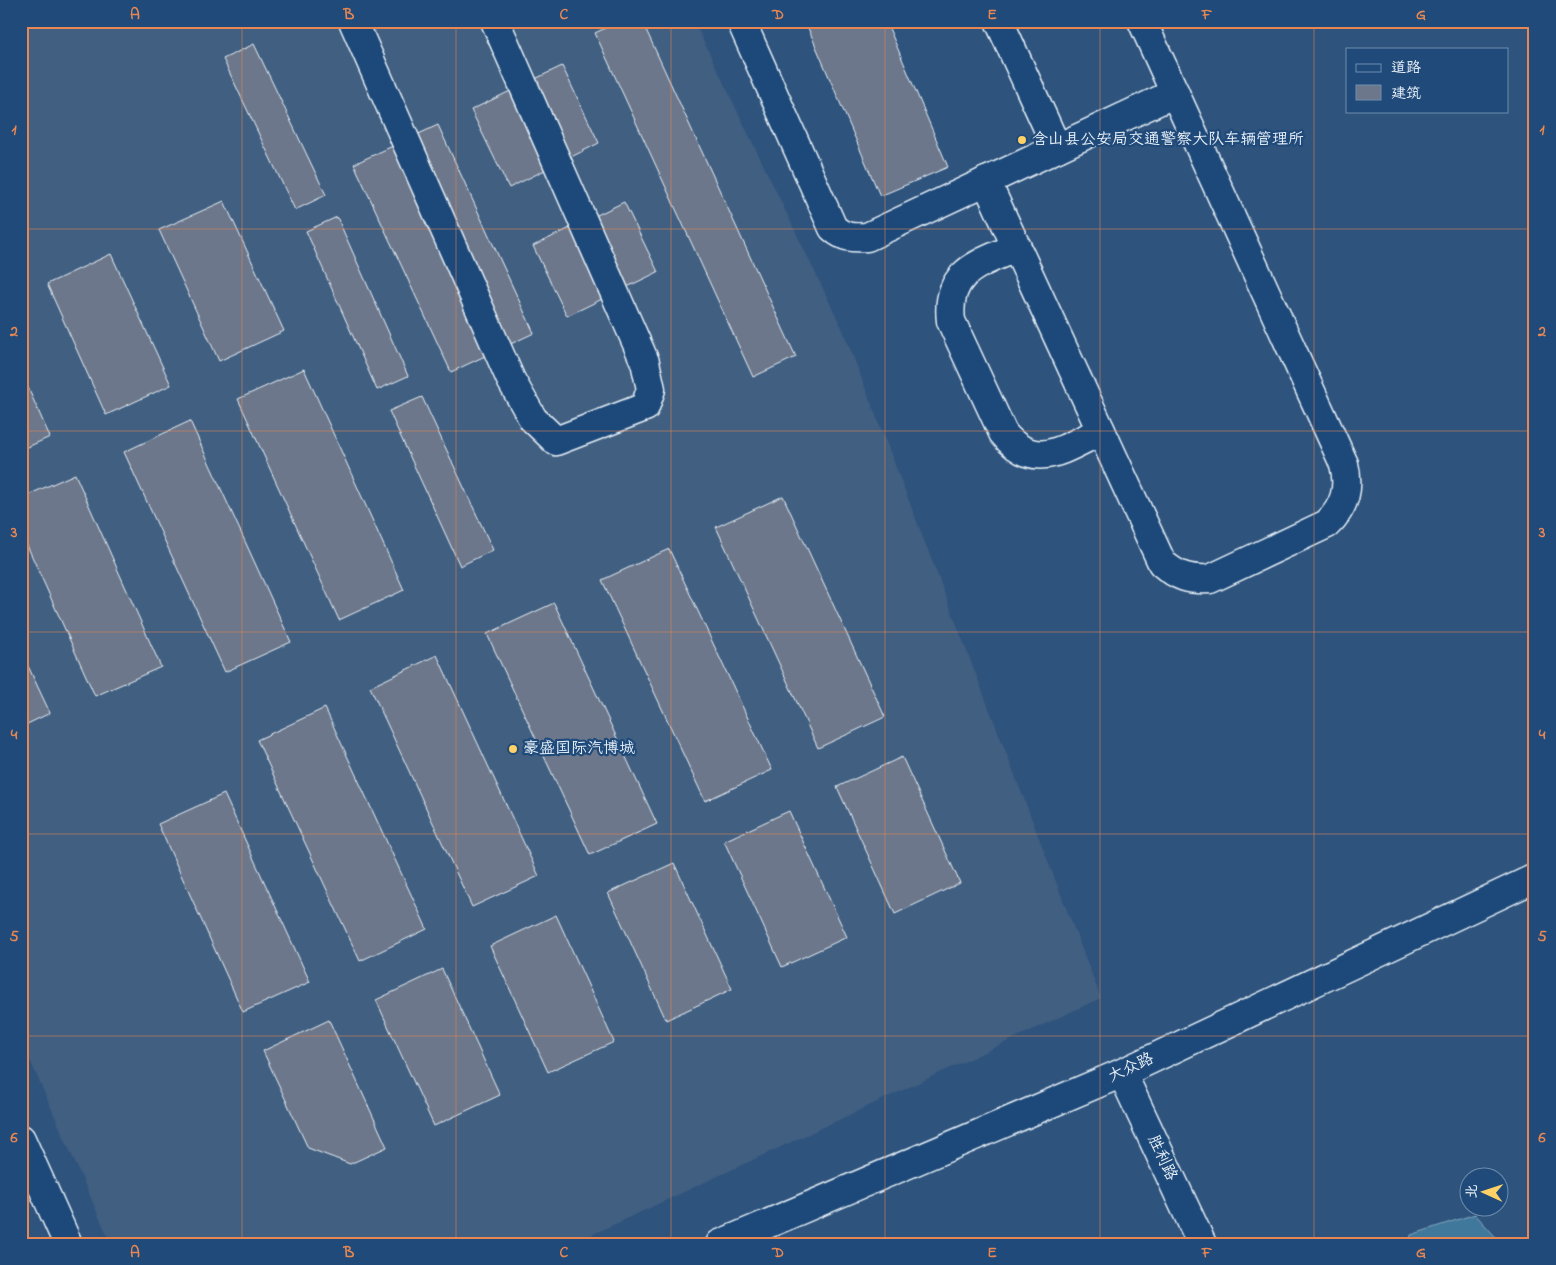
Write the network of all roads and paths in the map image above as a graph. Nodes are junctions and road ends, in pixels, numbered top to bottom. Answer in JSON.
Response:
{"nodes":[{"id":1,"x":353,"y":21,"type":"edge"},
{"id":2,"x":495,"y":21,"type":"edge"},
{"id":3,"x":741,"y":21,"type":"edge"},
{"id":4,"x":999,"y":21,"type":"edge"},
{"id":5,"x":1142,"y":21,"type":"edge"},
{"id":6,"x":1175,"y":94,"type":"junction"},
{"id":7,"x":1058,"y":148,"type":"junction"},
{"id":8,"x":986,"y":182,"type":"junction"},
{"id":9,"x":1017,"y":247,"type":"junction"},
{"id":10,"x":1101,"y":431,"type":"junction"},
{"id":11,"x":1535,"y":878,"type":"edge"},
{"id":12,"x":1122,"y":1073,"type":"junction"},
{"id":13,"x":21,"y":1139,"type":"edge"},
{"id":14,"x":68,"y":1244,"type":"edge"},
{"id":15,"x":720,"y":1244,"type":"edge"},
{"id":16,"x":1202,"y":1244,"type":"edge"}],
"edges":[{"from":1,"to":2,"type":"street"},
{"from":3,"to":8,"type":"street"},
{"from":4,"to":7,"type":"street"},
{"from":5,"to":6,"type":"street"},
{"from":6,"to":7,"type":"street"},
{"from":6,"to":10,"type":"street"},
{"from":7,"to":8,"type":"street"},
{"from":8,"to":9,"type":"street"},
{"from":9,"to":10,"type":"street"},
{"from":9,"to":10,"type":"street"},
{"from":11,"to":12,"type":"street","name":"大众路"},
{"from":12,"to":15,"type":"street","name":"大众路"},
{"from":12,"to":16,"type":"street","name":"胜利路"},
{"from":13,"to":14,"type":"street"}]}
